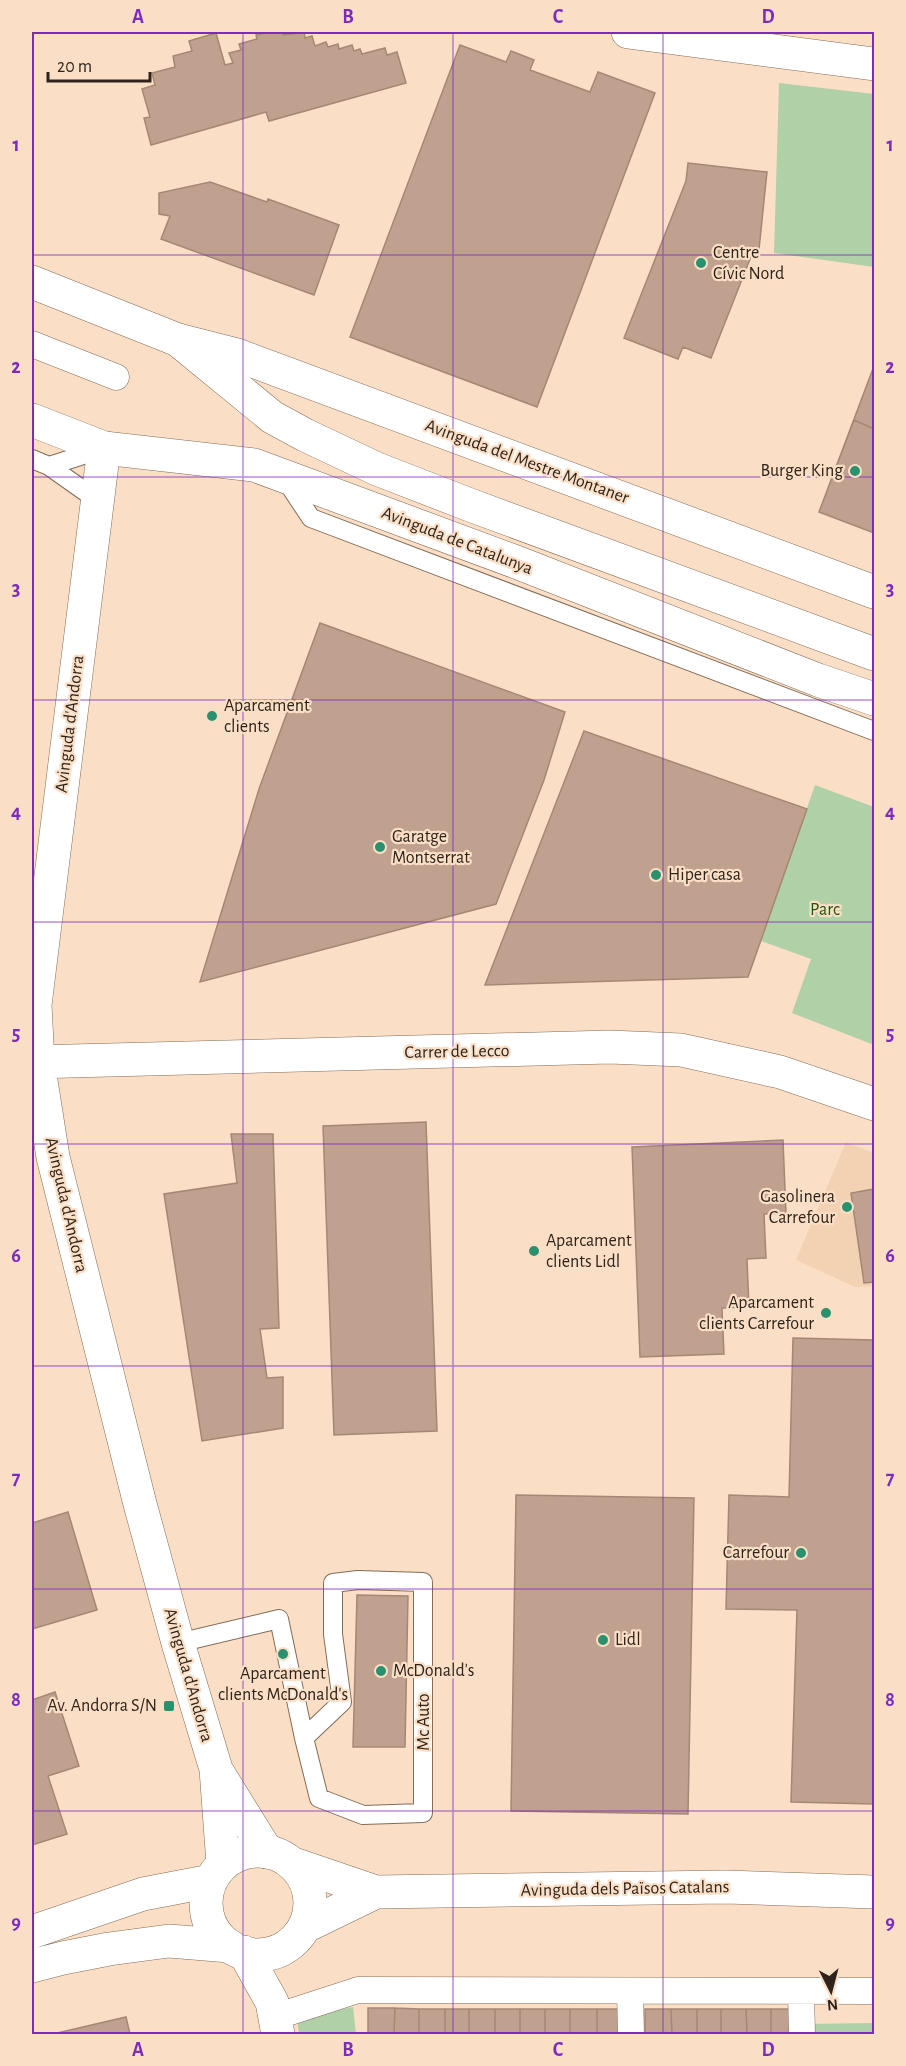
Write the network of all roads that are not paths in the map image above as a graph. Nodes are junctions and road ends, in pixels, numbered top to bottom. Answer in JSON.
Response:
{"nodes":[{"id":1,"x":628,"y":32,"type":"edge"},
{"id":2,"x":874,"y":64,"type":"edge"},
{"id":3,"x":32,"y":282,"type":"edge"},
{"id":4,"x":178,"y":340,"type":"junction"},
{"id":5,"x":32,"y":344,"type":"edge"},
{"id":6,"x":116,"y":377,"type":"dead end"},
{"id":7,"x":32,"y":420,"type":"edge"},
{"id":8,"x":104,"y":448,"type":"junction"},
{"id":9,"x":32,"y":459,"type":"edge"},
{"id":10,"x":49,"y":466,"type":"junction"},
{"id":11,"x":282,"y":475,"type":"junction"},
{"id":12,"x":98,"y":500,"type":"junction"},
{"id":13,"x":874,"y":592,"type":"edge"},
{"id":14,"x":874,"y":654,"type":"edge"},
{"id":15,"x":874,"y":699,"type":"edge"},
{"id":16,"x":874,"y":731,"type":"edge"},
{"id":17,"x":35,"y":1062,"type":"edge"},
{"id":18,"x":874,"y":1104,"type":"edge"},
{"id":19,"x":178,"y":1643,"type":"junction"},
{"id":20,"x":304,"y":1738,"type":"junction"},
{"id":21,"x":216,"y":1769,"type":"junction"},
{"id":22,"x":279,"y":1857,"type":"junction"},
{"id":23,"x":217,"y":1873,"type":"junction"},
{"id":24,"x":376,"y":1892,"type":"junction"},
{"id":25,"x":874,"y":1892,"type":"edge"},
{"id":26,"x":32,"y":1932,"type":"edge"},
{"id":27,"x":296,"y":1936,"type":"junction"},
{"id":28,"x":237,"y":1949,"type":"junction"},
{"id":29,"x":32,"y":1966,"type":"edge"},
{"id":30,"x":630,"y":1991,"type":"junction"},
{"id":31,"x":801,"y":1991,"type":"junction"},
{"id":32,"x":874,"y":1991,"type":"edge"},
{"id":33,"x":275,"y":2018,"type":"edge"},
{"id":34,"x":631,"y":2034,"type":"edge"},
{"id":35,"x":802,"y":2034,"type":"edge"}],
"edges":[{"from":1,"to":2,"type":"street"},
{"from":3,"to":4,"type":"street"},
{"from":4,"to":13,"type":"street","name":"Avinguda del Mestre Montaner"},
{"from":4,"to":14,"type":"street","name":"Avinguda de Catalunya"},
{"from":5,"to":6,"type":"street"},
{"from":7,"to":8,"type":"street","name":"Avinguda de Catalunya"},
{"from":8,"to":10,"type":"lane"},
{"from":8,"to":11,"type":"street","name":"Avinguda de Catalunya"},
{"from":8,"to":12,"type":"street","name":"Avinguda d'Andorra"},
{"from":9,"to":10,"type":"lane"},
{"from":10,"to":12,"type":"lane"},
{"from":11,"to":15,"type":"street","name":"Avinguda de Catalunya"},
{"from":11,"to":16,"type":"lane"},
{"from":12,"to":17,"type":"street","name":"Avinguda d'Andorra"},
{"from":17,"to":18,"type":"street","name":"Carrer de Lecco"},
{"from":17,"to":19,"type":"street","name":"Avinguda d'Andorra"},
{"from":19,"to":20,"type":"lane","name":"Mc Auto"},
{"from":19,"to":21,"type":"street","name":"Avinguda d'Andorra"},
{"from":20,"to":20,"type":"lane","name":"Mc Auto"},
{"from":21,"to":22,"type":"street","name":"Avinguda d'Andorra"},
{"from":21,"to":23,"type":"street","name":"Avinguda d'Andorra"},
{"from":22,"to":23,"type":"street"},
{"from":22,"to":24,"type":"street","name":"Avinguda dels Països Catalans"},
{"from":22,"to":27,"type":"street"},
{"from":23,"to":26,"type":"street"},
{"from":23,"to":28,"type":"street"},
{"from":24,"to":25,"type":"street","name":"Avinguda dels Països Catalans"},
{"from":24,"to":27,"type":"street","name":"Avinguda dels Països Catalans"},
{"from":27,"to":28,"type":"street"},
{"from":27,"to":33,"type":"street"},
{"from":28,"to":29,"type":"street"},
{"from":28,"to":33,"type":"street"},
{"from":30,"to":31,"type":"street"},
{"from":30,"to":33,"type":"street"},
{"from":30,"to":34,"type":"street"},
{"from":31,"to":32,"type":"street"},
{"from":31,"to":35,"type":"street"}]}
